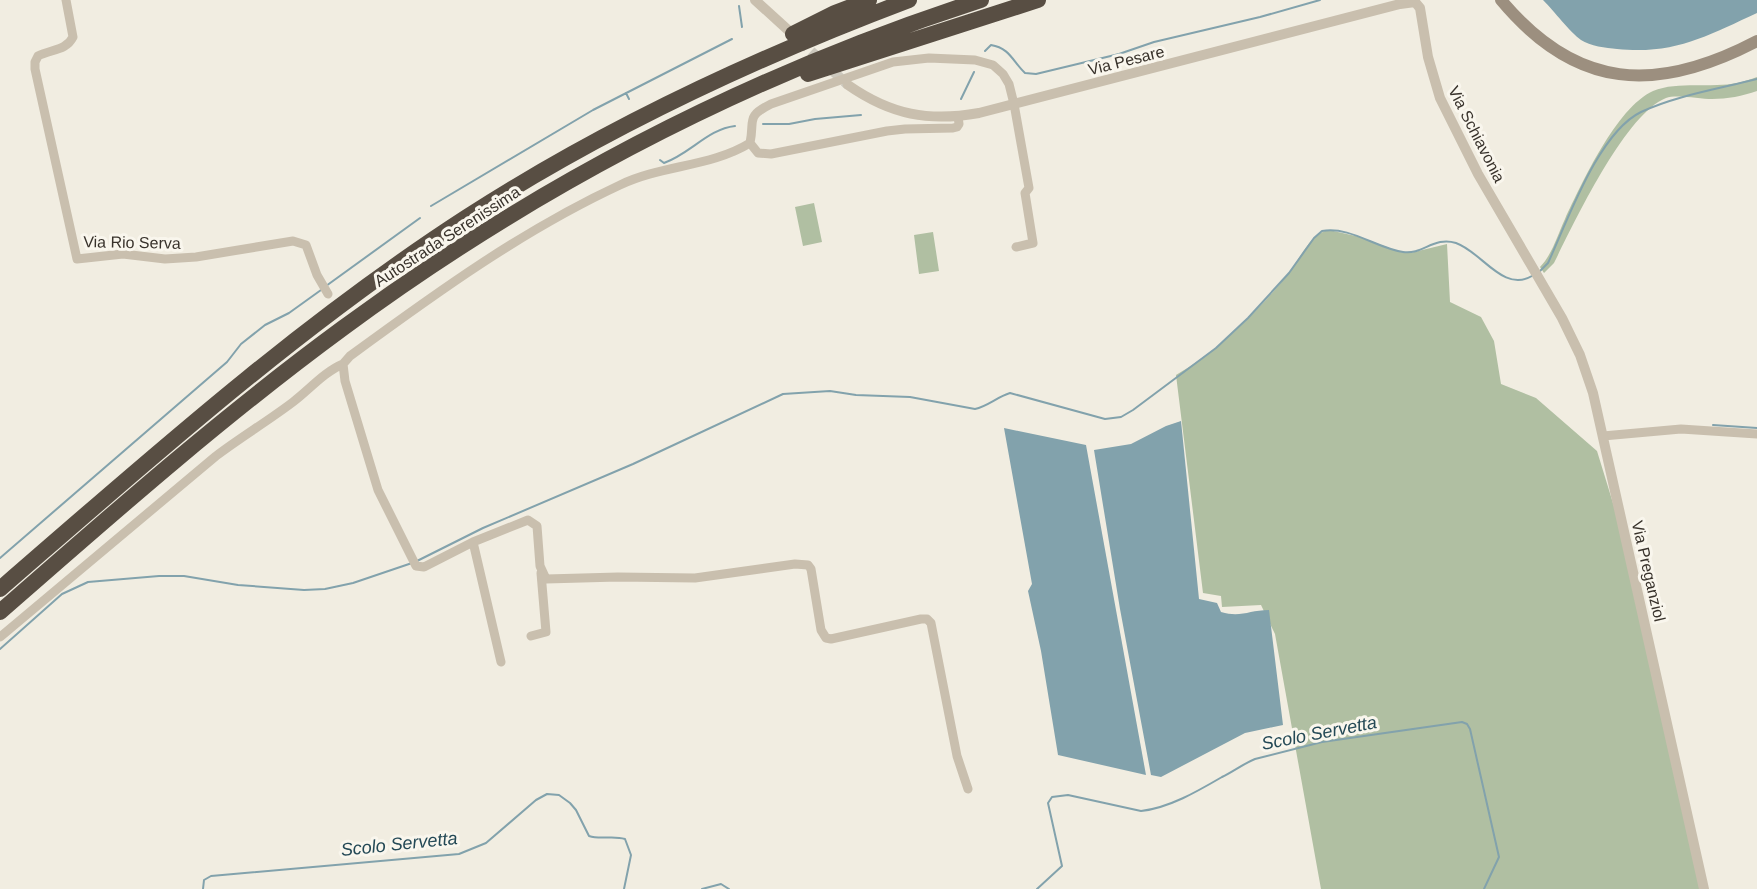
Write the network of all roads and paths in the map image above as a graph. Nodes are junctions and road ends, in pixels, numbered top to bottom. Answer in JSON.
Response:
{"nodes":[{"id":1,"x":66,"y":0,"type":"edge"},
{"id":2,"x":755,"y":0,"type":"edge"},
{"id":3,"x":869,"y":0,"type":"edge"},
{"id":4,"x":909,"y":0,"type":"edge"},
{"id":5,"x":981,"y":0,"type":"edge"},
{"id":6,"x":1038,"y":0,"type":"edge"},
{"id":7,"x":1501,"y":0,"type":"edge"},
{"id":8,"x":1415,"y":2,"type":"joint"},
{"id":9,"x":1510,"y":6,"type":"edge"},
{"id":10,"x":788,"y":30,"type":"dead end"},
{"id":11,"x":1757,"y":41,"type":"edge"},
{"id":12,"x":848,"y":86,"type":"tunnel mouth"},
{"id":13,"x":1014,"y":104,"type":"junction"},
{"id":14,"x":657,"y":109,"type":"junction"},
{"id":15,"x":694,"y":114,"type":"junction"},
{"id":16,"x":958,"y":116,"type":"junction"},
{"id":17,"x":750,"y":143,"type":"junction"},
{"id":18,"x":1016,"y":247,"type":"dead end"},
{"id":19,"x":1534,"y":267,"type":"joint"},
{"id":20,"x":325,"y":289,"type":"dead end"},
{"id":21,"x":343,"y":364,"type":"junction"},
{"id":22,"x":1757,"y":434,"type":"edge"},
{"id":23,"x":1603,"y":436,"type":"junction"},
{"id":24,"x":473,"y":542,"type":"junction"},
{"id":25,"x":542,"y":572,"type":"junction"},
{"id":26,"x":0,"y":589,"type":"edge"},
{"id":27,"x":0,"y":612,"type":"edge"},
{"id":28,"x":531,"y":636,"type":"dead end"},
{"id":29,"x":0,"y":637,"type":"edge"},
{"id":30,"x":501,"y":662,"type":"dead end"},
{"id":31,"x":968,"y":789,"type":"dead end"},
{"id":32,"x":1704,"y":889,"type":"edge"}],
"edges":[{"from":1,"to":20,"type":"street","name":"Via Rio Serva"},
{"from":2,"to":10,"type":"street"},
{"from":3,"to":14,"type":"highway"},
{"from":4,"to":14,"type":"highway","name":"Autostrada Serenissima"},
{"from":5,"to":15,"type":"highway","name":"Autostrada Serenissima"},
{"from":6,"to":15,"type":"highway"},
{"from":7,"to":9,"type":"main road"},
{"from":8,"to":13,"type":"street","name":"Via Pesare"},
{"from":8,"to":19,"type":"street","name":"Via Schiavonia"},
{"from":9,"to":11,"type":"main road"},
{"from":12,"to":16,"type":"street","name":"Via Pesare"},
{"from":13,"to":16,"type":"street","name":"Via Pesare"},
{"from":13,"to":17,"type":"street"},
{"from":13,"to":18,"type":"street"},
{"from":14,"to":26,"type":"highway","name":"Autostrada Serenissima"},
{"from":15,"to":27,"type":"highway","name":"Autostrada Serenissima"},
{"from":16,"to":17,"type":"street"},
{"from":17,"to":21,"type":"street"},
{"from":19,"to":23,"type":"street","name":"Via Preganziol"},
{"from":21,"to":24,"type":"street"},
{"from":21,"to":29,"type":"street"},
{"from":22,"to":23,"type":"street"},
{"from":23,"to":32,"type":"street","name":"Via Preganziol"},
{"from":24,"to":25,"type":"street"},
{"from":24,"to":30,"type":"street"},
{"from":25,"to":28,"type":"street"},
{"from":25,"to":31,"type":"street"}]}
